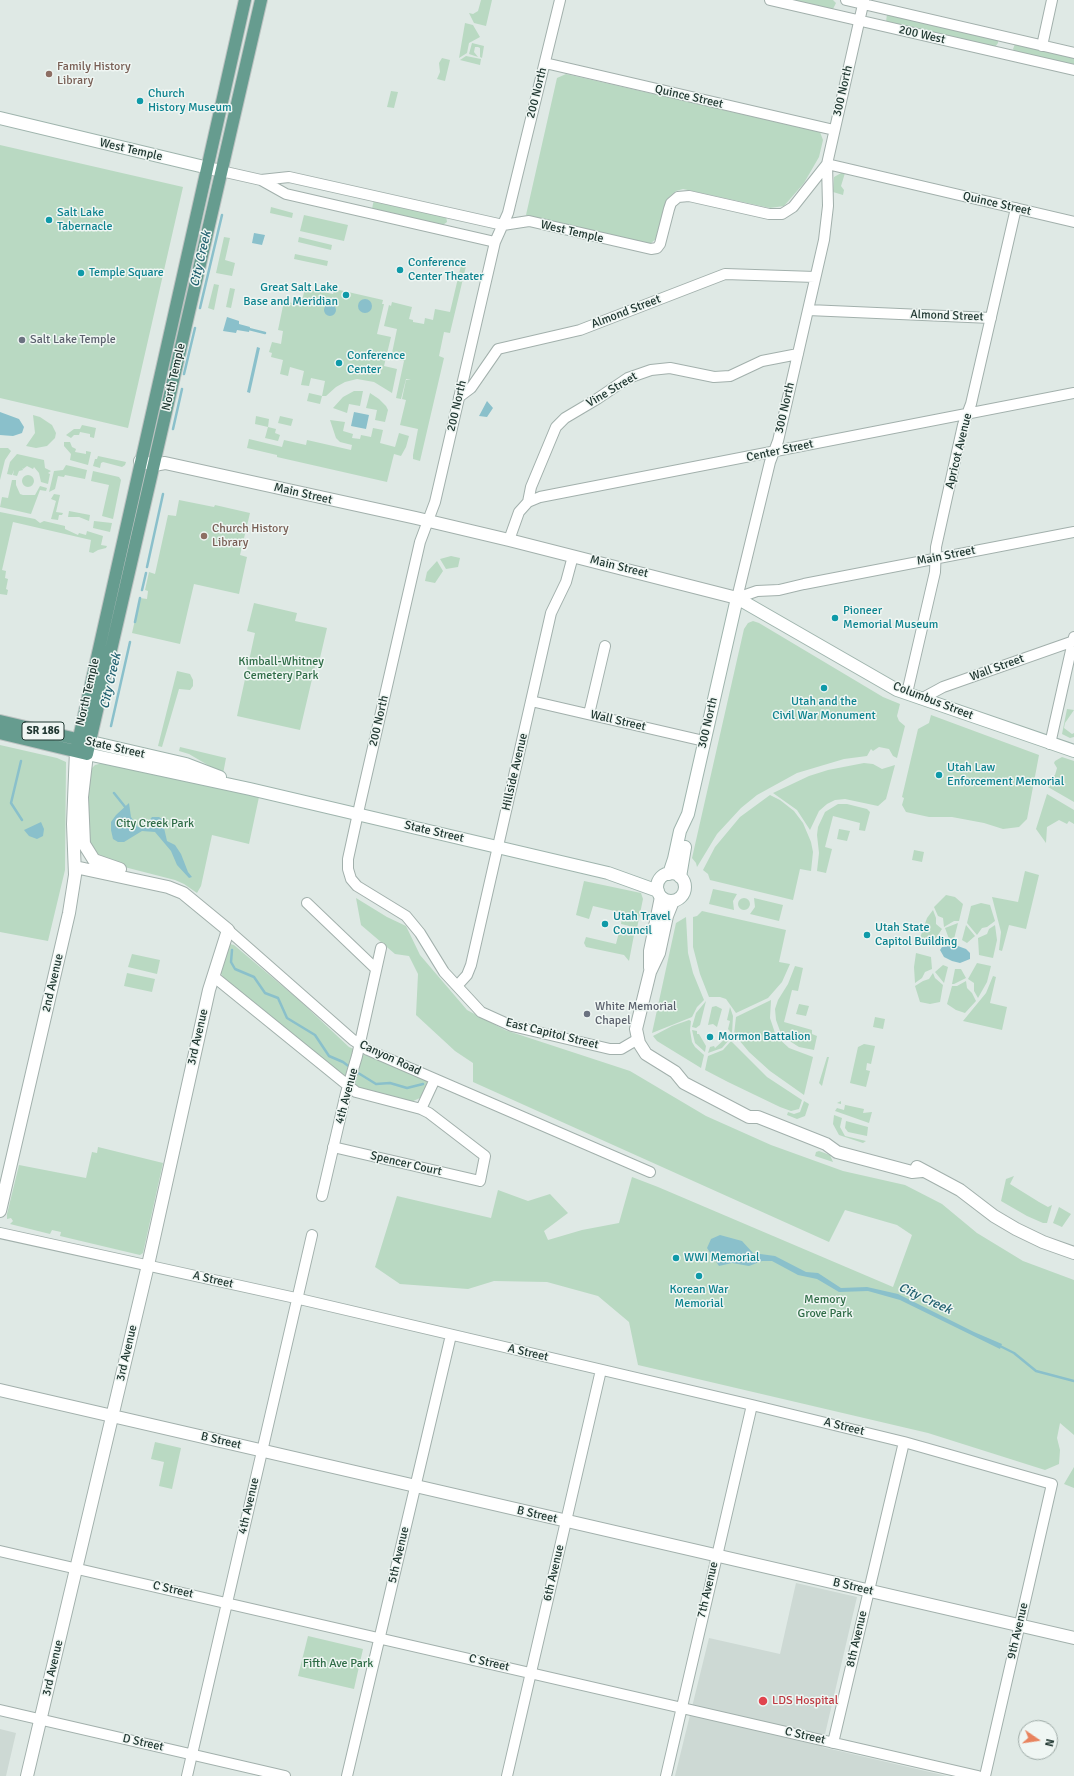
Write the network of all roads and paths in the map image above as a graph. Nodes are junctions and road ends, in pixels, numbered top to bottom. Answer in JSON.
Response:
{"nodes":[{"id":1,"x":245,"y":0,"type":"edge"},
{"id":2,"x":261,"y":0,"type":"edge"},
{"id":3,"x":560,"y":0,"type":"edge"},
{"id":4,"x":770,"y":0,"type":"edge"},
{"id":5,"x":846,"y":0,"type":"edge"},
{"id":6,"x":1052,"y":0,"type":"edge"},
{"id":7,"x":863,"y":2,"type":"edge"},
{"id":8,"x":859,"y":20,"type":"junction"},
{"id":9,"x":1008,"y":38,"type":"junction"},
{"id":10,"x":1042,"y":46,"type":"junction"},
{"id":11,"x":1074,"y":53,"type":"edge"},
{"id":12,"x":1004,"y":54,"type":"junction"},
{"id":13,"x":544,"y":63,"type":"junction"},
{"id":14,"x":1074,"y":70,"type":"edge"},
{"id":15,"x":0,"y":118,"type":"edge"},
{"id":16,"x":834,"y":130,"type":"junction"},
{"id":17,"x":827,"y":164,"type":"junction"},
{"id":18,"x":207,"y":168,"type":"junction"},
{"id":19,"x":221,"y":171,"type":"junction"},
{"id":20,"x":261,"y":180,"type":"junction"},
{"id":21,"x":1016,"y":208,"type":"junction"},
{"id":22,"x":1074,"y":222,"type":"edge"},
{"id":23,"x":503,"y":225,"type":"junction"},
{"id":24,"x":495,"y":242,"type":"junction"},
{"id":25,"x":815,"y":277,"type":"junction"},
{"id":26,"x":808,"y":310,"type":"junction"},
{"id":27,"x":991,"y":318,"type":"junction"},
{"id":28,"x":798,"y":354,"type":"junction"},
{"id":29,"x":1074,"y":393,"type":"edge"},
{"id":30,"x":459,"y":398,"type":"junction"},
{"id":31,"x":967,"y":414,"type":"junction"},
{"id":32,"x":773,"y":452,"type":"junction"},
{"id":33,"x":142,"y":456,"type":"junction"},
{"id":34,"x":158,"y":461,"type":"junction"},
{"id":35,"x":528,"y":502,"type":"junction"},
{"id":36,"x":428,"y":521,"type":"junction"},
{"id":37,"x":1074,"y":532,"type":"edge"},
{"id":38,"x":509,"y":540,"type":"junction"},
{"id":39,"x":573,"y":556,"type":"junction"},
{"id":40,"x":935,"y":558,"type":"junction"},
{"id":41,"x":737,"y":598,"type":"junction"},
{"id":42,"x":1074,"y":640,"type":"edge"},
{"id":43,"x":605,"y":646,"type":"dead end"},
{"id":44,"x":907,"y":693,"type":"junction"},
{"id":45,"x":922,"y":699,"type":"junction"},
{"id":46,"x":531,"y":701,"type":"junction"},
{"id":47,"x":590,"y":714,"type":"junction"},
{"id":48,"x":0,"y":720,"type":"edge"},
{"id":49,"x":0,"y":733,"type":"edge"},
{"id":50,"x":704,"y":741,"type":"junction"},
{"id":51,"x":90,"y":742,"type":"junction"},
{"id":52,"x":1050,"y":744,"type":"junction"},
{"id":53,"x":80,"y":748,"type":"junction"},
{"id":54,"x":1074,"y":751,"type":"edge"},
{"id":55,"x":250,"y":789,"type":"junction"},
{"id":56,"x":358,"y":814,"type":"junction"},
{"id":57,"x":498,"y":847,"type":"junction"},
{"id":58,"x":76,"y":867,"type":"junction"},
{"id":59,"x":144,"y":882,"type":"junction"},
{"id":60,"x":667,"y":887,"type":"junction"},
{"id":61,"x":307,"y":903,"type":"dead end"},
{"id":62,"x":228,"y":930,"type":"junction"},
{"id":63,"x":381,"y":948,"type":"dead end"},
{"id":64,"x":376,"y":970,"type":"junction"},
{"id":65,"x":213,"y":976,"type":"junction"},
{"id":66,"x":457,"y":986,"type":"junction"},
{"id":67,"x":638,"y":1039,"type":"junction"},
{"id":68,"x":360,"y":1045,"type":"junction"},
{"id":69,"x":435,"y":1079,"type":"junction"},
{"id":70,"x":348,"y":1086,"type":"junction"},
{"id":71,"x":421,"y":1109,"type":"junction"},
{"id":72,"x":333,"y":1147,"type":"junction"},
{"id":73,"x":650,"y":1172,"type":"dead end"},
{"id":74,"x":322,"y":1196,"type":"dead end"},
{"id":75,"x":0,"y":1211,"type":"edge"},
{"id":76,"x":0,"y":1233,"type":"edge"},
{"id":77,"x":312,"y":1235,"type":"dead end"},
{"id":78,"x":1074,"y":1253,"type":"edge"},
{"id":79,"x":148,"y":1265,"type":"junction"},
{"id":80,"x":298,"y":1299,"type":"junction"},
{"id":81,"x":452,"y":1335,"type":"junction"},
{"id":82,"x":601,"y":1370,"type":"junction"},
{"id":83,"x":0,"y":1390,"type":"edge"},
{"id":84,"x":752,"y":1405,"type":"junction"},
{"id":85,"x":112,"y":1416,"type":"junction"},
{"id":86,"x":904,"y":1442,"type":"junction"},
{"id":87,"x":262,"y":1451,"type":"junction"},
{"id":88,"x":416,"y":1486,"type":"junction"},
{"id":89,"x":1053,"y":1486,"type":"joint"},
{"id":90,"x":566,"y":1521,"type":"junction"},
{"id":91,"x":0,"y":1551,"type":"edge"},
{"id":92,"x":716,"y":1556,"type":"junction"},
{"id":93,"x":76,"y":1569,"type":"junction"},
{"id":94,"x":868,"y":1591,"type":"junction"},
{"id":95,"x":227,"y":1602,"type":"junction"},
{"id":96,"x":1020,"y":1625,"type":"junction"},
{"id":97,"x":379,"y":1638,"type":"junction"},
{"id":98,"x":1074,"y":1638,"type":"edge"},
{"id":99,"x":531,"y":1673,"type":"junction"},
{"id":100,"x":682,"y":1708,"type":"junction"},
{"id":101,"x":0,"y":1710,"type":"edge"},
{"id":102,"x":40,"y":1719,"type":"junction"},
{"id":103,"x":833,"y":1743,"type":"junction"},
{"id":104,"x":192,"y":1755,"type":"junction"},
{"id":105,"x":27,"y":1776,"type":"edge"},
{"id":106,"x":187,"y":1776,"type":"edge"},
{"id":107,"x":285,"y":1776,"type":"edge"},
{"id":108,"x":347,"y":1776,"type":"edge"},
{"id":109,"x":507,"y":1776,"type":"edge"},
{"id":110,"x":666,"y":1776,"type":"edge"},
{"id":111,"x":978,"y":1776,"type":"edge"},
{"id":112,"x":985,"y":1776,"type":"edge"}],
"edges":[{"from":1,"to":18,"type":"main road","name":"North Temple"},
{"from":2,"to":19,"type":"main road","name":"North Temple"},
{"from":3,"to":13,"type":"street","name":"200 North"},
{"from":4,"to":8,"type":"street","name":"200 West"},
{"from":5,"to":7,"type":"street","name":"200 West"},
{"from":6,"to":10,"type":"street"},
{"from":7,"to":8,"type":"street","name":"300 North"},
{"from":7,"to":9,"type":"street","name":"200 West"},
{"from":8,"to":12,"type":"street","name":"200 West"},
{"from":8,"to":16,"type":"street","name":"300 North"},
{"from":9,"to":10,"type":"street","name":"200 West"},
{"from":9,"to":12,"type":"street"},
{"from":10,"to":11,"type":"street","name":"200 West"},
{"from":12,"to":14,"type":"street","name":"200 West"},
{"from":13,"to":16,"type":"street","name":"Quince Street"},
{"from":13,"to":23,"type":"street","name":"200 North"},
{"from":15,"to":18,"type":"street","name":"West Temple"},
{"from":16,"to":17,"type":"street","name":"300 North"},
{"from":17,"to":21,"type":"street","name":"Quince Street"},
{"from":17,"to":23,"type":"street","name":"West Temple"},
{"from":17,"to":25,"type":"street","name":"300 North"},
{"from":18,"to":19,"type":"street","name":"West Temple"},
{"from":18,"to":33,"type":"main road","name":"North Temple"},
{"from":19,"to":20,"type":"street","name":"West Temple"},
{"from":19,"to":34,"type":"main road","name":"North Temple"},
{"from":20,"to":23,"type":"street","name":"West Temple"},
{"from":20,"to":24,"type":"street","name":"West Temple"},
{"from":21,"to":22,"type":"street","name":"Quince Street"},
{"from":21,"to":27,"type":"street","name":"Apricot Avenue"},
{"from":23,"to":24,"type":"street","name":"200 North"},
{"from":24,"to":30,"type":"street","name":"200 North"},
{"from":25,"to":26,"type":"street","name":"300 North"},
{"from":25,"to":30,"type":"street","name":"Almond Street"},
{"from":26,"to":27,"type":"street","name":"Almond Street"},
{"from":26,"to":28,"type":"street","name":"300 North"},
{"from":27,"to":31,"type":"street","name":"Apricot Avenue"},
{"from":28,"to":32,"type":"street","name":"300 North"},
{"from":28,"to":35,"type":"street","name":"Vine Street"},
{"from":29,"to":31,"type":"street","name":"Center Street"},
{"from":30,"to":36,"type":"street","name":"200 North"},
{"from":31,"to":32,"type":"street","name":"Center Street"},
{"from":31,"to":40,"type":"street","name":"Apricot Avenue"},
{"from":32,"to":35,"type":"street","name":"Center Street"},
{"from":32,"to":41,"type":"street","name":"300 North"},
{"from":33,"to":34,"type":"street","name":"Main Street"},
{"from":33,"to":53,"type":"main road","name":"North Temple"},
{"from":34,"to":36,"type":"street","name":"Main Street"},
{"from":34,"to":51,"type":"main road","name":"North Temple"},
{"from":35,"to":38,"type":"street"},
{"from":36,"to":38,"type":"street","name":"Main Street"},
{"from":36,"to":56,"type":"street","name":"200 North"},
{"from":37,"to":40,"type":"street","name":"Main Street"},
{"from":38,"to":39,"type":"street","name":"Main Street"},
{"from":39,"to":41,"type":"street","name":"Main Street"},
{"from":39,"to":46,"type":"street","name":"Hillside Avenue"},
{"from":40,"to":41,"type":"street","name":"Main Street"},
{"from":40,"to":44,"type":"street","name":"Apricot Avenue"},
{"from":41,"to":44,"type":"street","name":"Columbus Street"},
{"from":41,"to":50,"type":"street","name":"300 North"},
{"from":42,"to":45,"type":"street","name":"Wall Street"},
{"from":42,"to":52,"type":"street"},
{"from":43,"to":47,"type":"street"},
{"from":44,"to":45,"type":"street","name":"Columbus Street"},
{"from":45,"to":52,"type":"street","name":"Columbus Street"},
{"from":46,"to":47,"type":"street","name":"Wall Street"},
{"from":46,"to":57,"type":"street","name":"Hillside Avenue"},
{"from":47,"to":50,"type":"street","name":"Wall Street"},
{"from":48,"to":53,"type":"main road","name":"State Street","number":"SR 186"},
{"from":49,"to":53,"type":"main road","name":"State Street","number":"SR 186"},
{"from":50,"to":60,"type":"street","name":"300 North"},
{"from":51,"to":53,"type":"main road","name":"State Street","number":"SR 186"},
{"from":51,"to":55,"type":"street","name":"State Street","number":"SR 186"},
{"from":52,"to":54,"type":"street","name":"Columbus Street"},
{"from":53,"to":55,"type":"street","name":"State Street","number":"SR 186"},
{"from":53,"to":58,"type":"street","name":"2nd Avenue"},
{"from":53,"to":59,"type":"street","name":"Canyon Road"},
{"from":55,"to":56,"type":"street","name":"State Street","number":"SR 186"},
{"from":56,"to":57,"type":"street","name":"State Street","number":"SR 186"},
{"from":56,"to":66,"type":"street","name":"East Capitol Street"},
{"from":57,"to":60,"type":"street","name":"State Street","number":"SR 186"},
{"from":57,"to":66,"type":"street","name":"Hillside Avenue"},
{"from":58,"to":59,"type":"street","name":"Canyon Road"},
{"from":58,"to":75,"type":"street","name":"2nd Avenue"},
{"from":59,"to":62,"type":"street","name":"Canyon Road"},
{"from":60,"to":67,"type":"street","name":"300 North"},
{"from":61,"to":64,"type":"street"},
{"from":62,"to":65,"type":"street","name":"3rd Avenue"},
{"from":62,"to":68,"type":"street","name":"Canyon Road"},
{"from":63,"to":64,"type":"street","name":"4th Avenue"},
{"from":64,"to":68,"type":"street","name":"4th Avenue"},
{"from":65,"to":70,"type":"street"},
{"from":65,"to":79,"type":"street","name":"3rd Avenue"},
{"from":66,"to":67,"type":"street","name":"East Capitol Street"},
{"from":67,"to":78,"type":"street"},
{"from":68,"to":69,"type":"street","name":"Canyon Road"},
{"from":68,"to":70,"type":"street","name":"4th Avenue"},
{"from":69,"to":71,"type":"street"},
{"from":69,"to":73,"type":"street","name":"Canyon Road"},
{"from":70,"to":71,"type":"street"},
{"from":70,"to":72,"type":"street","name":"4th Avenue"},
{"from":71,"to":72,"type":"street","name":"Spencer Court"},
{"from":72,"to":74,"type":"street","name":"4th Avenue"},
{"from":76,"to":79,"type":"street","name":"A Street"},
{"from":77,"to":80,"type":"street","name":"4th Avenue"},
{"from":79,"to":80,"type":"street","name":"A Street"},
{"from":79,"to":85,"type":"street","name":"3rd Avenue"},
{"from":80,"to":81,"type":"street","name":"A Street"},
{"from":80,"to":87,"type":"street","name":"4th Avenue"},
{"from":81,"to":82,"type":"street","name":"A Street"},
{"from":81,"to":88,"type":"street","name":"5th Avenue"},
{"from":82,"to":84,"type":"street","name":"A Street"},
{"from":82,"to":90,"type":"street","name":"6th Avenue"},
{"from":83,"to":85,"type":"street","name":"B Street"},
{"from":84,"to":86,"type":"street","name":"A Street"},
{"from":84,"to":92,"type":"street","name":"7th Avenue"},
{"from":85,"to":87,"type":"street","name":"B Street"},
{"from":85,"to":93,"type":"street","name":"3rd Avenue"},
{"from":86,"to":89,"type":"street","name":"A Street"},
{"from":86,"to":94,"type":"street","name":"8th Avenue"},
{"from":87,"to":88,"type":"street","name":"B Street"},
{"from":87,"to":95,"type":"street","name":"4th Avenue"},
{"from":88,"to":90,"type":"street","name":"B Street"},
{"from":88,"to":97,"type":"street","name":"5th Avenue"},
{"from":89,"to":96,"type":"street","name":"9th Avenue"},
{"from":90,"to":92,"type":"street","name":"B Street"},
{"from":90,"to":99,"type":"street","name":"6th Avenue"},
{"from":91,"to":93,"type":"street","name":"C Street"},
{"from":92,"to":94,"type":"street","name":"B Street"},
{"from":92,"to":100,"type":"street","name":"7th Avenue"},
{"from":93,"to":95,"type":"street","name":"C Street"},
{"from":93,"to":102,"type":"street","name":"3rd Avenue"},
{"from":94,"to":96,"type":"street","name":"B Street"},
{"from":94,"to":103,"type":"street","name":"8th Avenue"},
{"from":95,"to":97,"type":"street","name":"C Street"},
{"from":95,"to":104,"type":"street","name":"4th Avenue"},
{"from":96,"to":98,"type":"street","name":"B Street"},
{"from":96,"to":112,"type":"street","name":"9th Avenue"},
{"from":97,"to":99,"type":"street","name":"C Street"},
{"from":97,"to":108,"type":"street","name":"5th Avenue"},
{"from":99,"to":100,"type":"street","name":"C Street"},
{"from":99,"to":109,"type":"street","name":"6th Avenue"},
{"from":100,"to":103,"type":"street","name":"C Street"},
{"from":100,"to":110,"type":"street","name":"7th Avenue"},
{"from":101,"to":102,"type":"street","name":"D Street"},
{"from":102,"to":104,"type":"street","name":"D Street"},
{"from":102,"to":105,"type":"street","name":"3rd Avenue"},
{"from":103,"to":111,"type":"street","name":"C Street"},
{"from":104,"to":106,"type":"street","name":"4th Avenue"},
{"from":104,"to":107,"type":"street","name":"D Street"}]}
